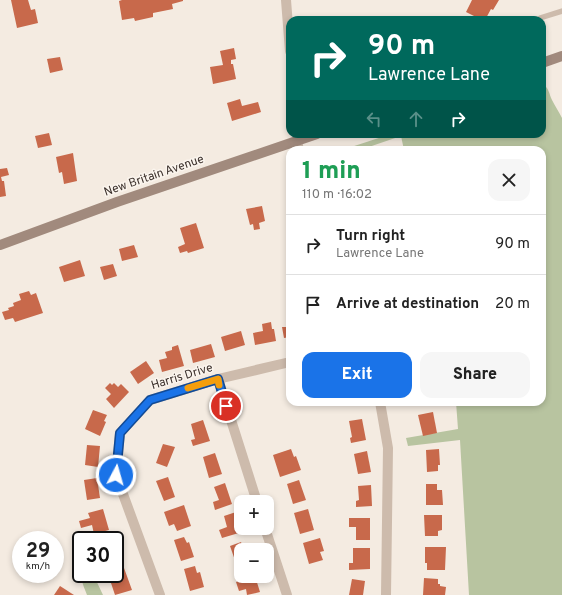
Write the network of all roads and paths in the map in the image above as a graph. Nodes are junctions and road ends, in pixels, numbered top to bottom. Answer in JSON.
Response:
{"nodes":[{"id":1,"x":286,"y":0,"type":"edge"},
{"id":2,"x":562,"y":11,"type":"edge"},
{"id":3,"x":287,"y":16,"type":"edge"},
{"id":4,"x":546,"y":16,"type":"edge"},
{"id":5,"x":562,"y":56,"type":"edge"},
{"id":6,"x":546,"y":62,"type":"edge"},
{"id":7,"x":308,"y":138,"type":"edge"},
{"id":8,"x":298,"y":142,"type":"edge"},
{"id":9,"x":0,"y":245,"type":"edge"},
{"id":10,"x":286,"y":363,"type":"edge"},
{"id":11,"x":218,"y":379,"type":"junction"},
{"id":12,"x":381,"y":406,"type":"edge"},
{"id":13,"x":255,"y":495,"type":"edge"},
{"id":14,"x":268,"y":535,"type":"edge"},
{"id":15,"x":160,"y":595,"type":"edge"},
{"id":16,"x":287,"y":595,"type":"edge"},
{"id":17,"x":386,"y":595,"type":"edge"}],
"edges":[{"from":1,"to":3,"type":"street"},
{"from":2,"to":4,"type":"lane"},
{"from":5,"to":6,"type":"main road"},
{"from":7,"to":8,"type":"main road","name":"New Britain Avenue"},
{"from":8,"to":9,"type":"main road","name":"New Britain Avenue"},
{"from":10,"to":11,"type":"street","name":"Harris Drive"},
{"from":11,"to":13,"type":"street"},
{"from":11,"to":15,"type":"street","name":"Harris Drive"},
{"from":12,"to":17,"type":"street"},
{"from":14,"to":16,"type":"street"}]}
